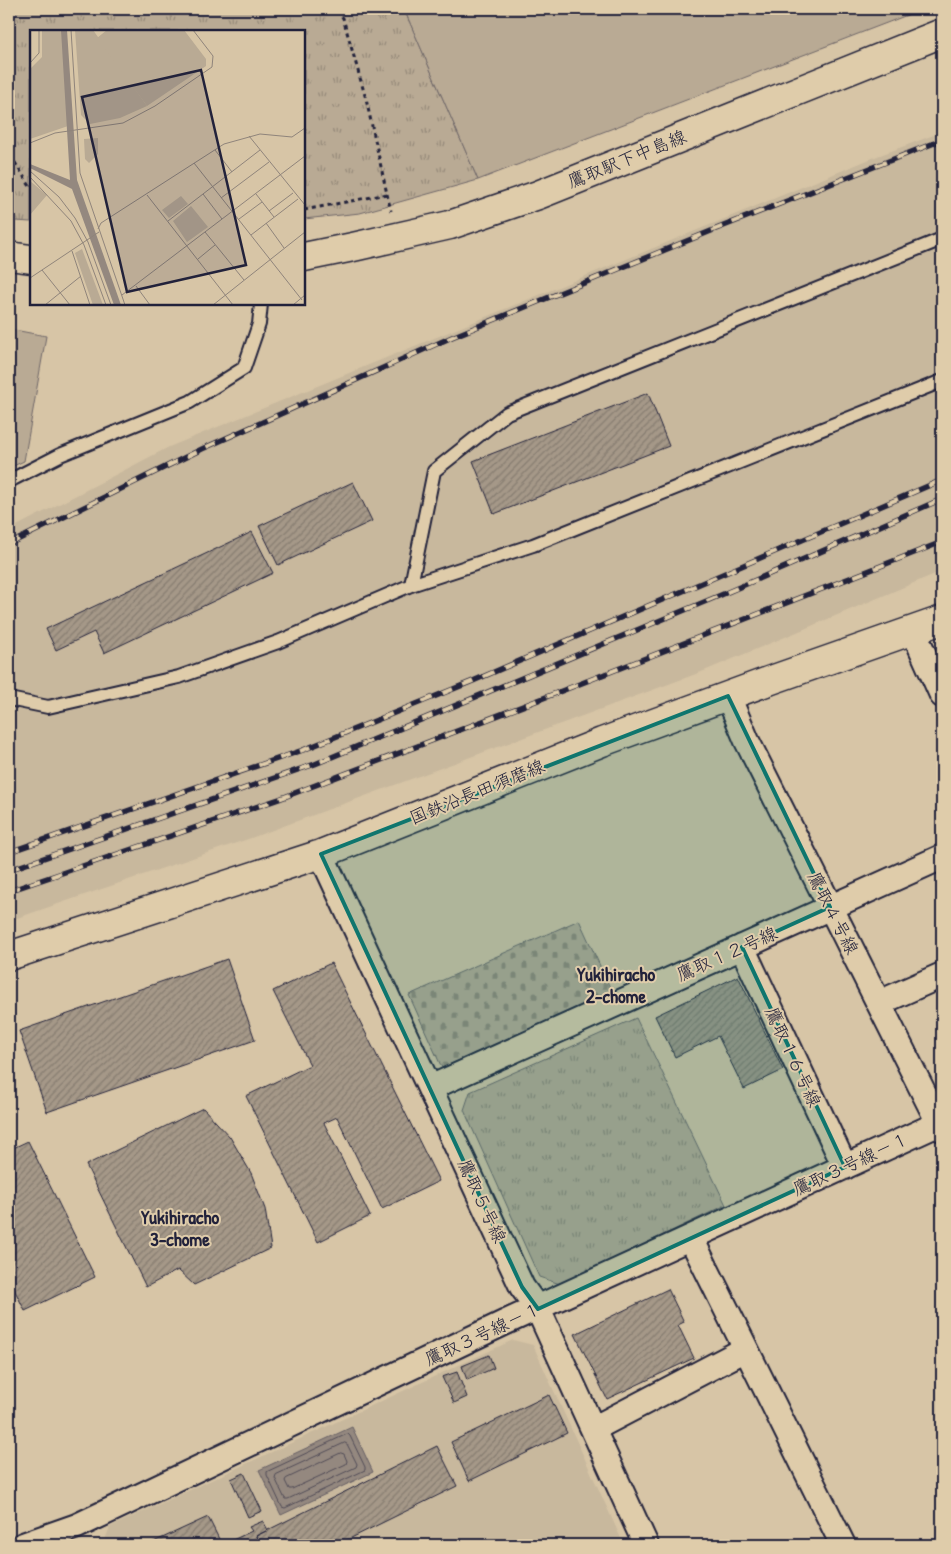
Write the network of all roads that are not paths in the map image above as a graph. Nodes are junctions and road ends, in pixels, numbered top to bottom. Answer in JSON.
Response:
{"nodes":[{"id":1,"x":942,"y":33,"type":"edge"},
{"id":2,"x":942,"y":239,"type":"edge"},
{"id":3,"x":9,"y":256,"type":"edge"},
{"id":4,"x":305,"y":257,"type":"edge"},
{"id":5,"x":30,"y":259,"type":"edge"},
{"id":6,"x":261,"y":305,"type":"edge"},
{"id":7,"x":942,"y":381,"type":"edge"},
{"id":8,"x":9,"y":481,"type":"edge"},
{"id":9,"x":410,"y":585,"type":"junction"},
{"id":10,"x":942,"y":620,"type":"edge"},
{"id":11,"x":913,"y":630,"type":"junction"},
{"id":12,"x":942,"y":695,"type":"edge"},
{"id":13,"x":728,"y":696,"type":"junction"},
{"id":14,"x":9,"y":699,"type":"edge"},
{"id":15,"x":322,"y":854,"type":"junction"},
{"id":16,"x":942,"y":857,"type":"edge"},
{"id":17,"x":830,"y":907,"type":"junction"},
{"id":18,"x":742,"y":947,"type":"junction"},
{"id":19,"x":9,"y":956,"type":"edge"},
{"id":20,"x":942,"y":975,"type":"edge"},
{"id":21,"x":879,"y":1003,"type":"junction"},
{"id":22,"x":430,"y":1088,"type":"junction"},
{"id":23,"x":941,"y":1125,"type":"edge"},
{"id":24,"x":845,"y":1167,"type":"junction"},
{"id":25,"x":691,"y":1238,"type":"junction"},
{"id":26,"x":538,"y":1309,"type":"junction"},
{"id":27,"x":746,"y":1349,"type":"junction"},
{"id":28,"x":593,"y":1429,"type":"junction"},
{"id":29,"x":82,"y":1536,"type":"edge"},
{"id":30,"x":24,"y":1545,"type":"edge"},
{"id":31,"x":646,"y":1545,"type":"edge"},
{"id":32,"x":842,"y":1545,"type":"edge"}],
"edges":[{"from":1,"to":4,"type":"street","name":"鷹取駅下中島線"},
{"from":2,"to":9,"type":"lane"},
{"from":3,"to":5,"type":"street"},
{"from":6,"to":8,"type":"lane"},
{"from":7,"to":9,"type":"lane"},
{"from":9,"to":14,"type":"lane"},
{"from":10,"to":11,"type":"street","name":"国鉄沿長田須磨線"},
{"from":11,"to":12,"type":"street"},
{"from":11,"to":13,"type":"street","name":"国鉄沿長田須磨線"},
{"from":13,"to":15,"type":"street","name":"国鉄沿長田須磨線"},
{"from":13,"to":17,"type":"street","name":"鷹取４号線"},
{"from":15,"to":19,"type":"street","name":"国鉄沿長田須磨線"},
{"from":15,"to":22,"type":"street","name":"鷹取５号線"},
{"from":16,"to":17,"type":"street","name":"鷹取１２号線"},
{"from":17,"to":18,"type":"street","name":"鷹取１２号線"},
{"from":17,"to":21,"type":"street","name":"鷹取４号線"},
{"from":18,"to":22,"type":"street","name":"鷹取１２号線"},
{"from":18,"to":24,"type":"street","name":"鷹取１６号線"},
{"from":20,"to":21,"type":"street"},
{"from":21,"to":23,"type":"street","name":"鷹取４号線"},
{"from":22,"to":26,"type":"street","name":"鷹取５号線"},
{"from":23,"to":24,"type":"street","name":"鷹取３号線－１"},
{"from":24,"to":25,"type":"street","name":"鷹取３号線－１"},
{"from":25,"to":26,"type":"street","name":"鷹取３号線－１"},
{"from":25,"to":27,"type":"street"},
{"from":26,"to":28,"type":"street","name":"鷹取５号線"},
{"from":26,"to":29,"type":"street","name":"鷹取３号線－１"},
{"from":27,"to":28,"type":"street"},
{"from":27,"to":32,"type":"street"},
{"from":28,"to":31,"type":"street","name":"鷹取５号線"},
{"from":29,"to":30,"type":"street","name":"鷹取３号線－１"}]}
